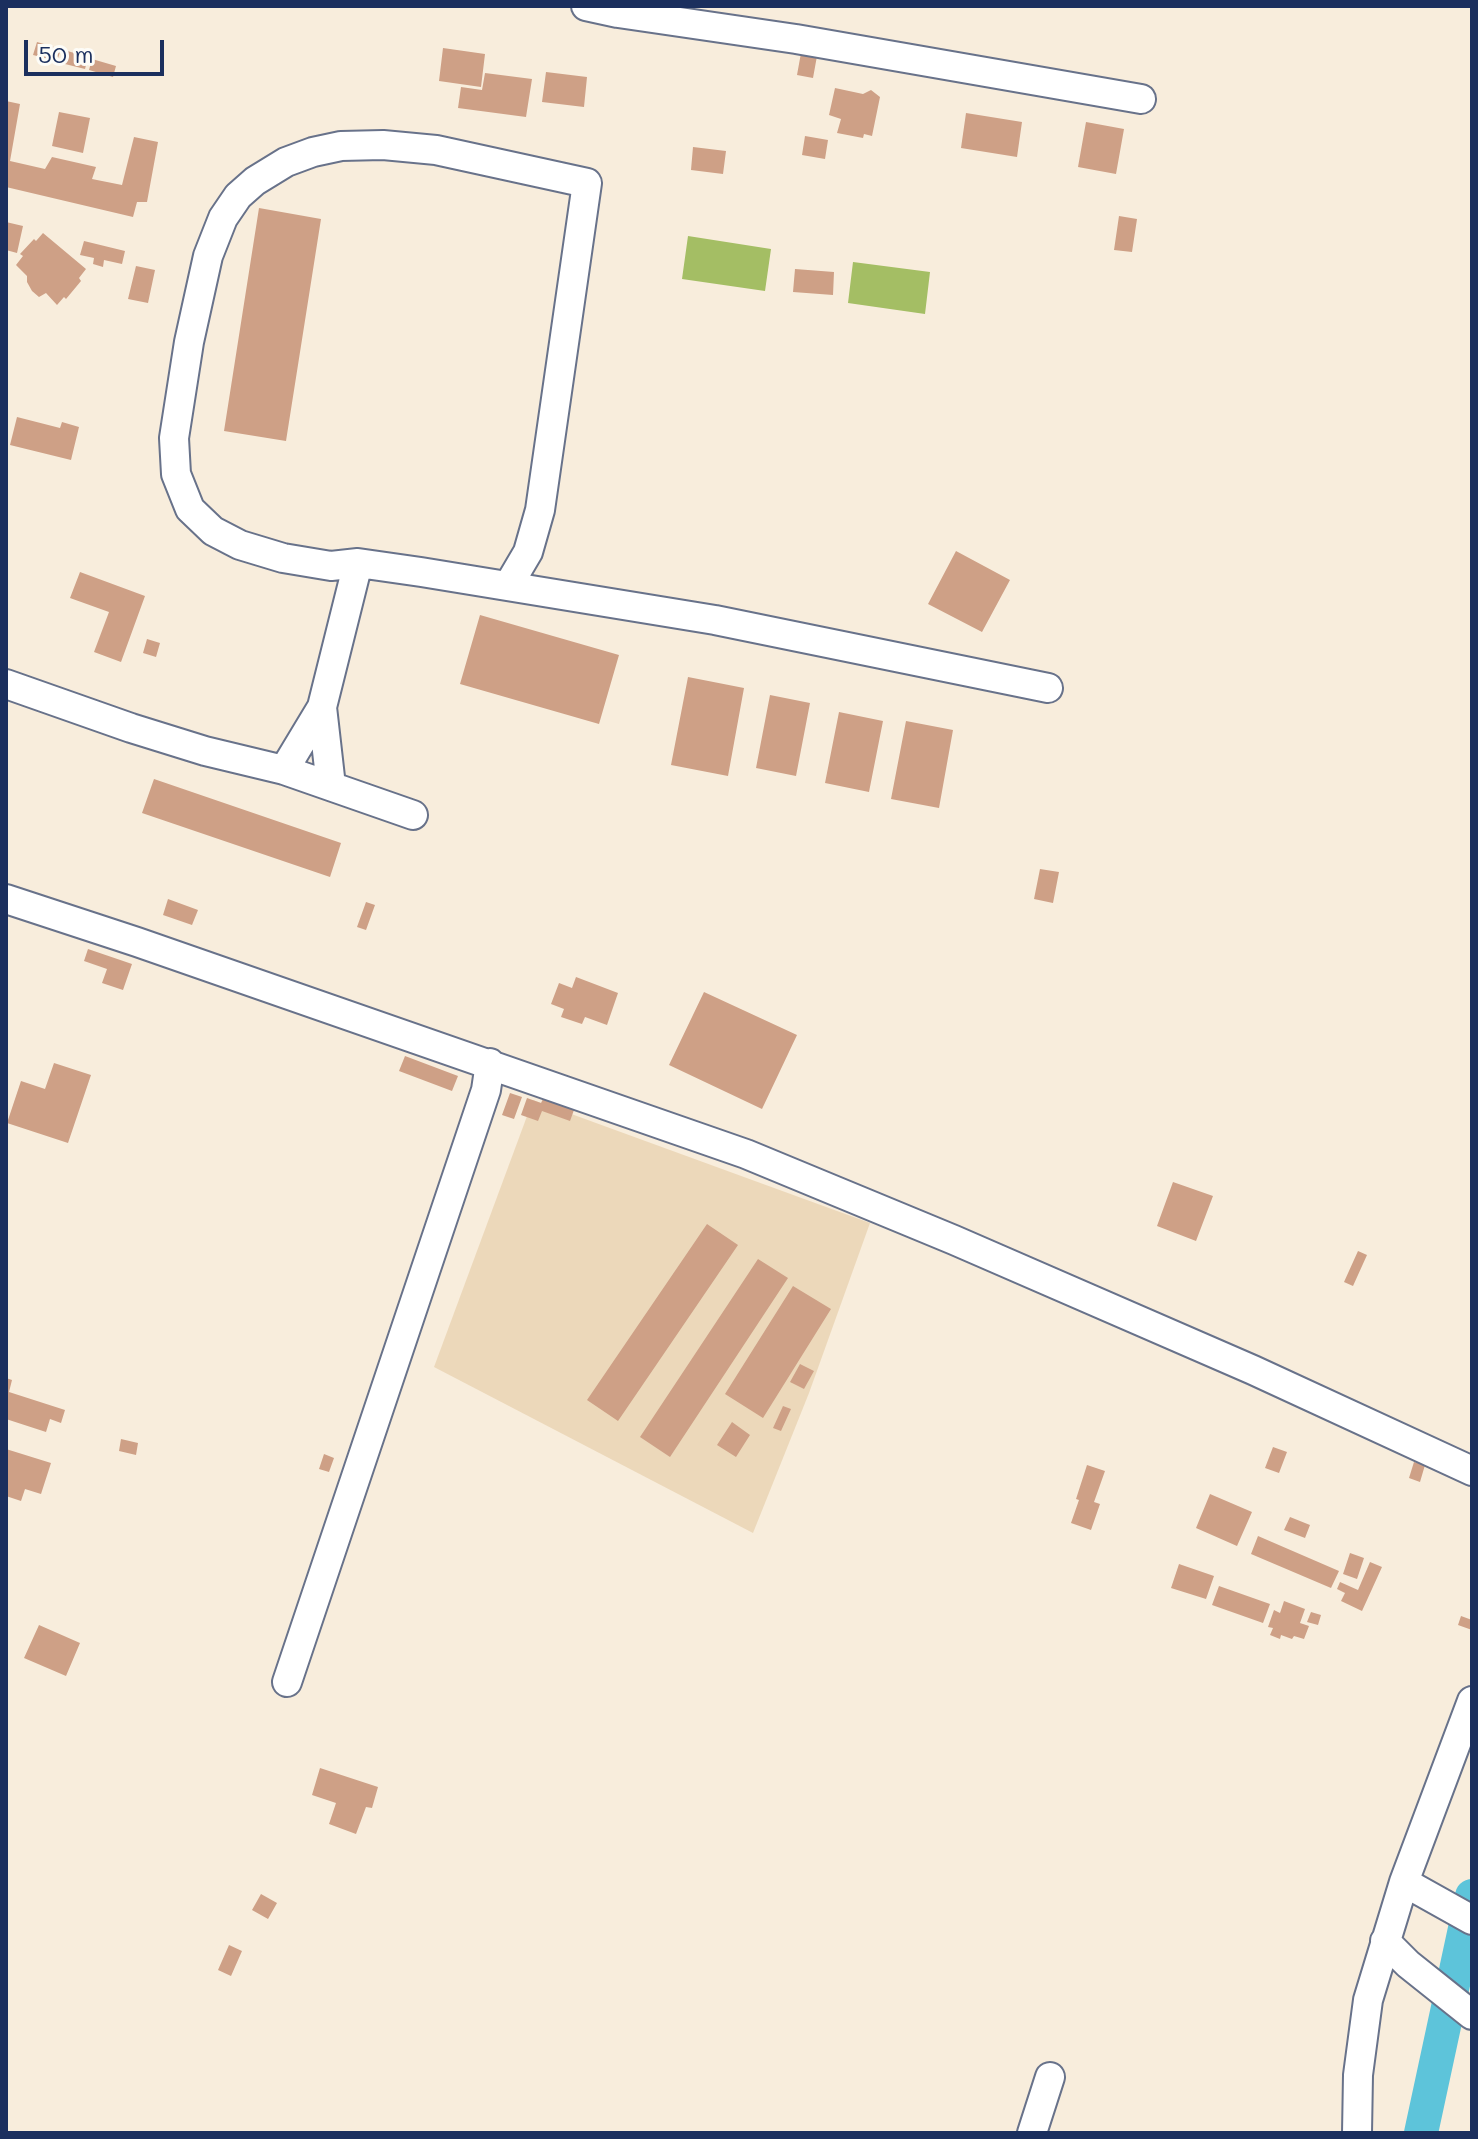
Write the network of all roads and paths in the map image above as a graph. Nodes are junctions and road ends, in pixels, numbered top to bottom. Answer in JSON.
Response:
{"nodes":[{"id":1,"x":586,"y":6,"type":"edge"},
{"id":2,"x":1141,"y":99,"type":"dead end"},
{"id":3,"x":358,"y":563,"type":"junction"},
{"id":4,"x":508,"y":586,"type":"junction"},
{"id":5,"x":6,"y":684,"type":"edge"},
{"id":6,"x":1048,"y":688,"type":"dead end"},
{"id":7,"x":322,"y":707,"type":"junction"},
{"id":8,"x":284,"y":770,"type":"junction"},
{"id":9,"x":331,"y":786,"type":"junction"},
{"id":10,"x":413,"y":815,"type":"dead end"},
{"id":11,"x":6,"y":899,"type":"edge"},
{"id":12,"x":490,"y":1063,"type":"junction"},
{"id":13,"x":1472,"y":1471,"type":"edge"},
{"id":14,"x":287,"y":1682,"type":"dead end"},
{"id":15,"x":1472,"y":1701,"type":"edge"},
{"id":16,"x":1404,"y":1882,"type":"junction"},
{"id":17,"x":1472,"y":1920,"type":"edge"},
{"id":18,"x":1385,"y":1941,"type":"junction"},
{"id":19,"x":1472,"y":2015,"type":"edge"},
{"id":20,"x":1050,"y":2077,"type":"dead end"},
{"id":21,"x":1032,"y":2133,"type":"edge"},
{"id":22,"x":1357,"y":2133,"type":"edge"}],
"edges":[{"from":1,"to":2,"type":"street"},
{"from":3,"to":4,"type":"street"},
{"from":3,"to":4,"type":"street"},
{"from":3,"to":7,"type":"street"},
{"from":4,"to":6,"type":"street"},
{"from":5,"to":8,"type":"street"},
{"from":7,"to":8,"type":"street"},
{"from":7,"to":9,"type":"street"},
{"from":8,"to":9,"type":"street"},
{"from":9,"to":10,"type":"street"},
{"from":11,"to":12,"type":"street"},
{"from":12,"to":13,"type":"street"},
{"from":12,"to":14,"type":"street"},
{"from":15,"to":16,"type":"street"},
{"from":16,"to":17,"type":"street"},
{"from":16,"to":18,"type":"street"},
{"from":18,"to":19,"type":"street"},
{"from":18,"to":22,"type":"street"},
{"from":20,"to":21,"type":"street"}]}
